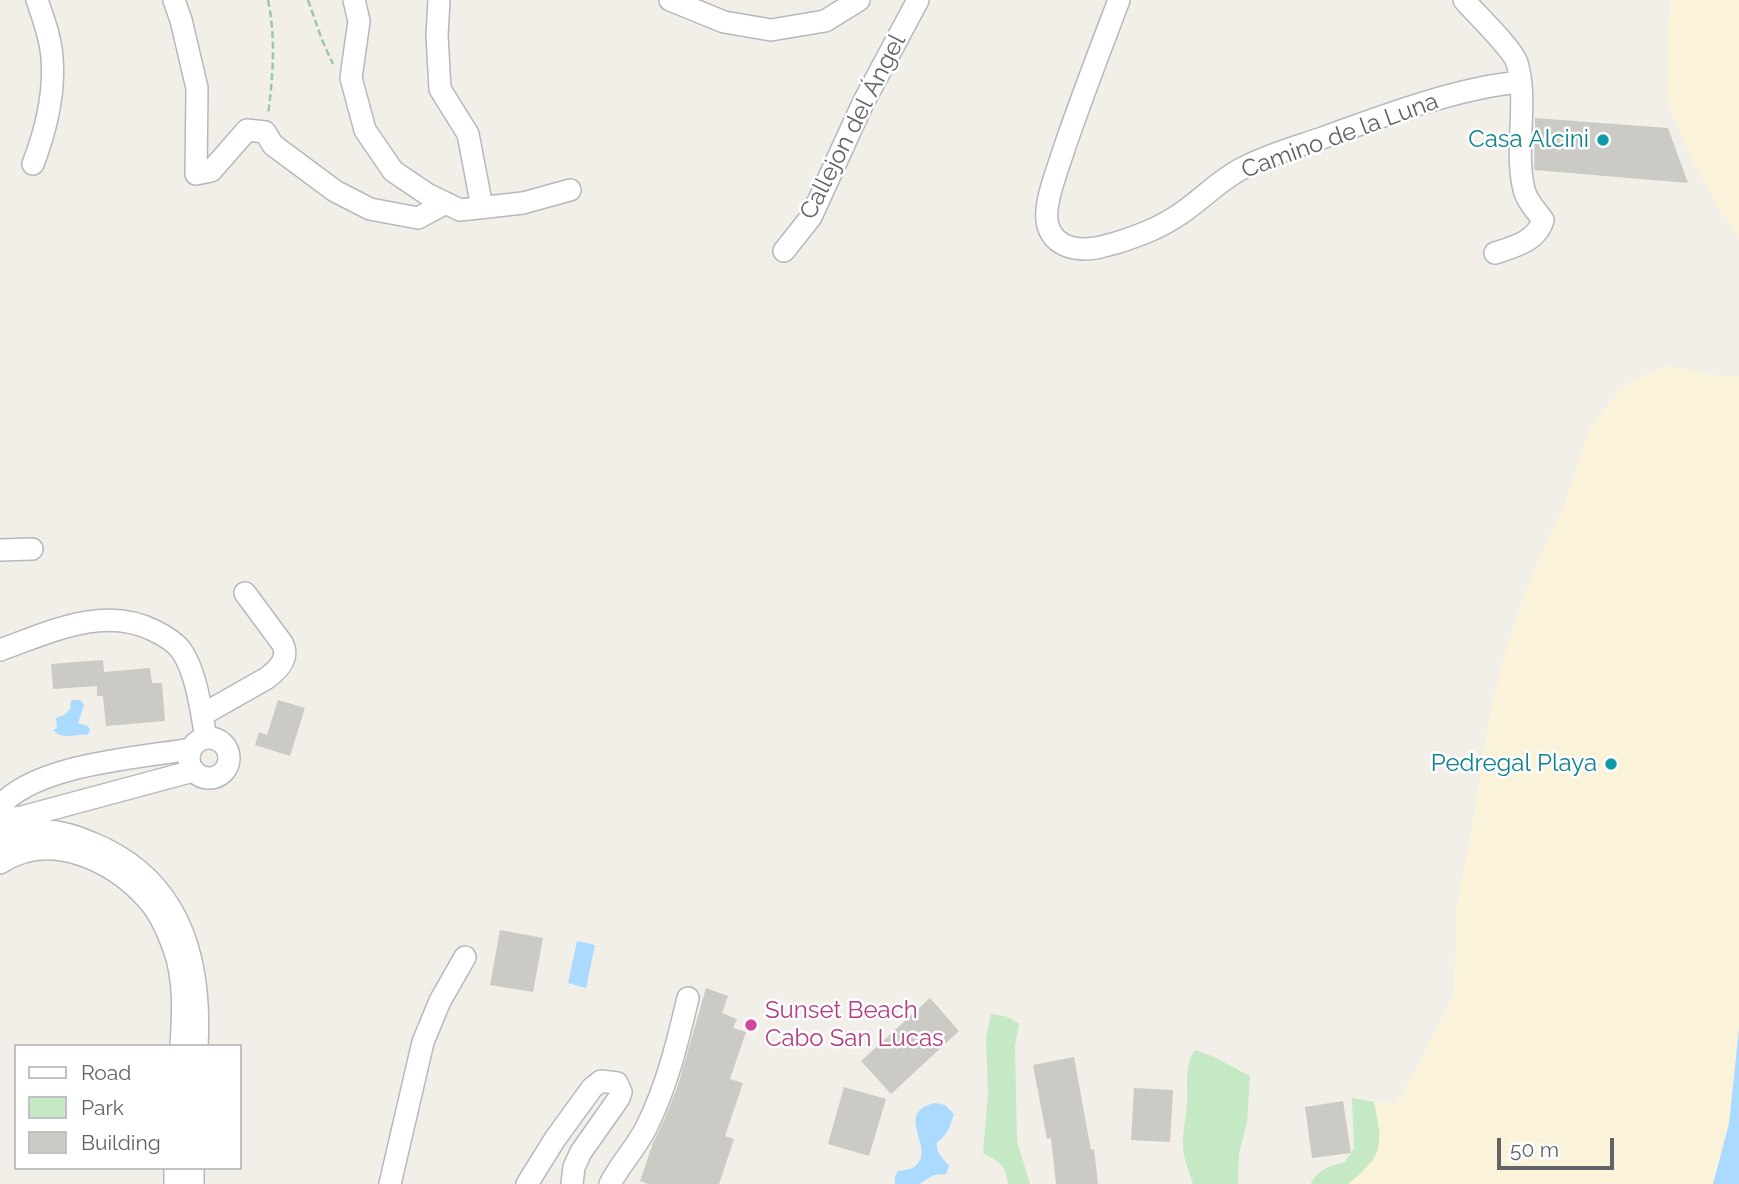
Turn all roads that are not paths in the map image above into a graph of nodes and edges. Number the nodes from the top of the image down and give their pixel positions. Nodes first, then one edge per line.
1 (37, 0) edge
2 (174, 0) edge
3 (354, 0) edge
4 (439, 0) edge
5 (670, 0) edge
6 (859, 0) edge
7 (918, 0) edge
8 (1119, 0) edge
9 (1464, 0) edge
10 (1520, 82) junction
11 (33, 163) dead end
12 (570, 190) dead end
13 (446, 203) junction
14 (482, 208) junction
15 (784, 251) dead end
16 (1495, 253) dead end
17 (32, 549) dead end
18 (0, 550) edge
19 (245, 593) dead end
20 (0, 650) edge
21 (202, 715) junction
22 (198, 743) junction
23 (193, 771) junction
24 (0, 806) edge
25 (0, 820) edge
26 (0, 842) edge
27 (0, 863) edge
28 (171, 922) junction
29 (465, 957) dead end
30 (688, 998) dead end
31 (181, 1044) edge
32 (197, 1044) edge
33 (390, 1184) edge
34 (527, 1184) edge
35 (572, 1184) edge
36 (610, 1184) edge

1 - 11 street
2 - 13 street
3 - 13 street
4 - 14 street
5 - 6 street
7 - 15 street, Callejon del Ángel
8 - 10 street, Camino de la Luna
9 - 10 street
10 - 16 street
12 - 14 street
13 - 14 street
17 - 18 street
19 - 21 street
20 - 21 street
21 - 22 street
22 - 23 street
22 - 23 street
22 - 24 street
23 - 25 street
26 - 28 street
27 - 28 street
28 - 31 street
28 - 32 street
29 - 33 street
30 - 36 street
34 - 35 street

